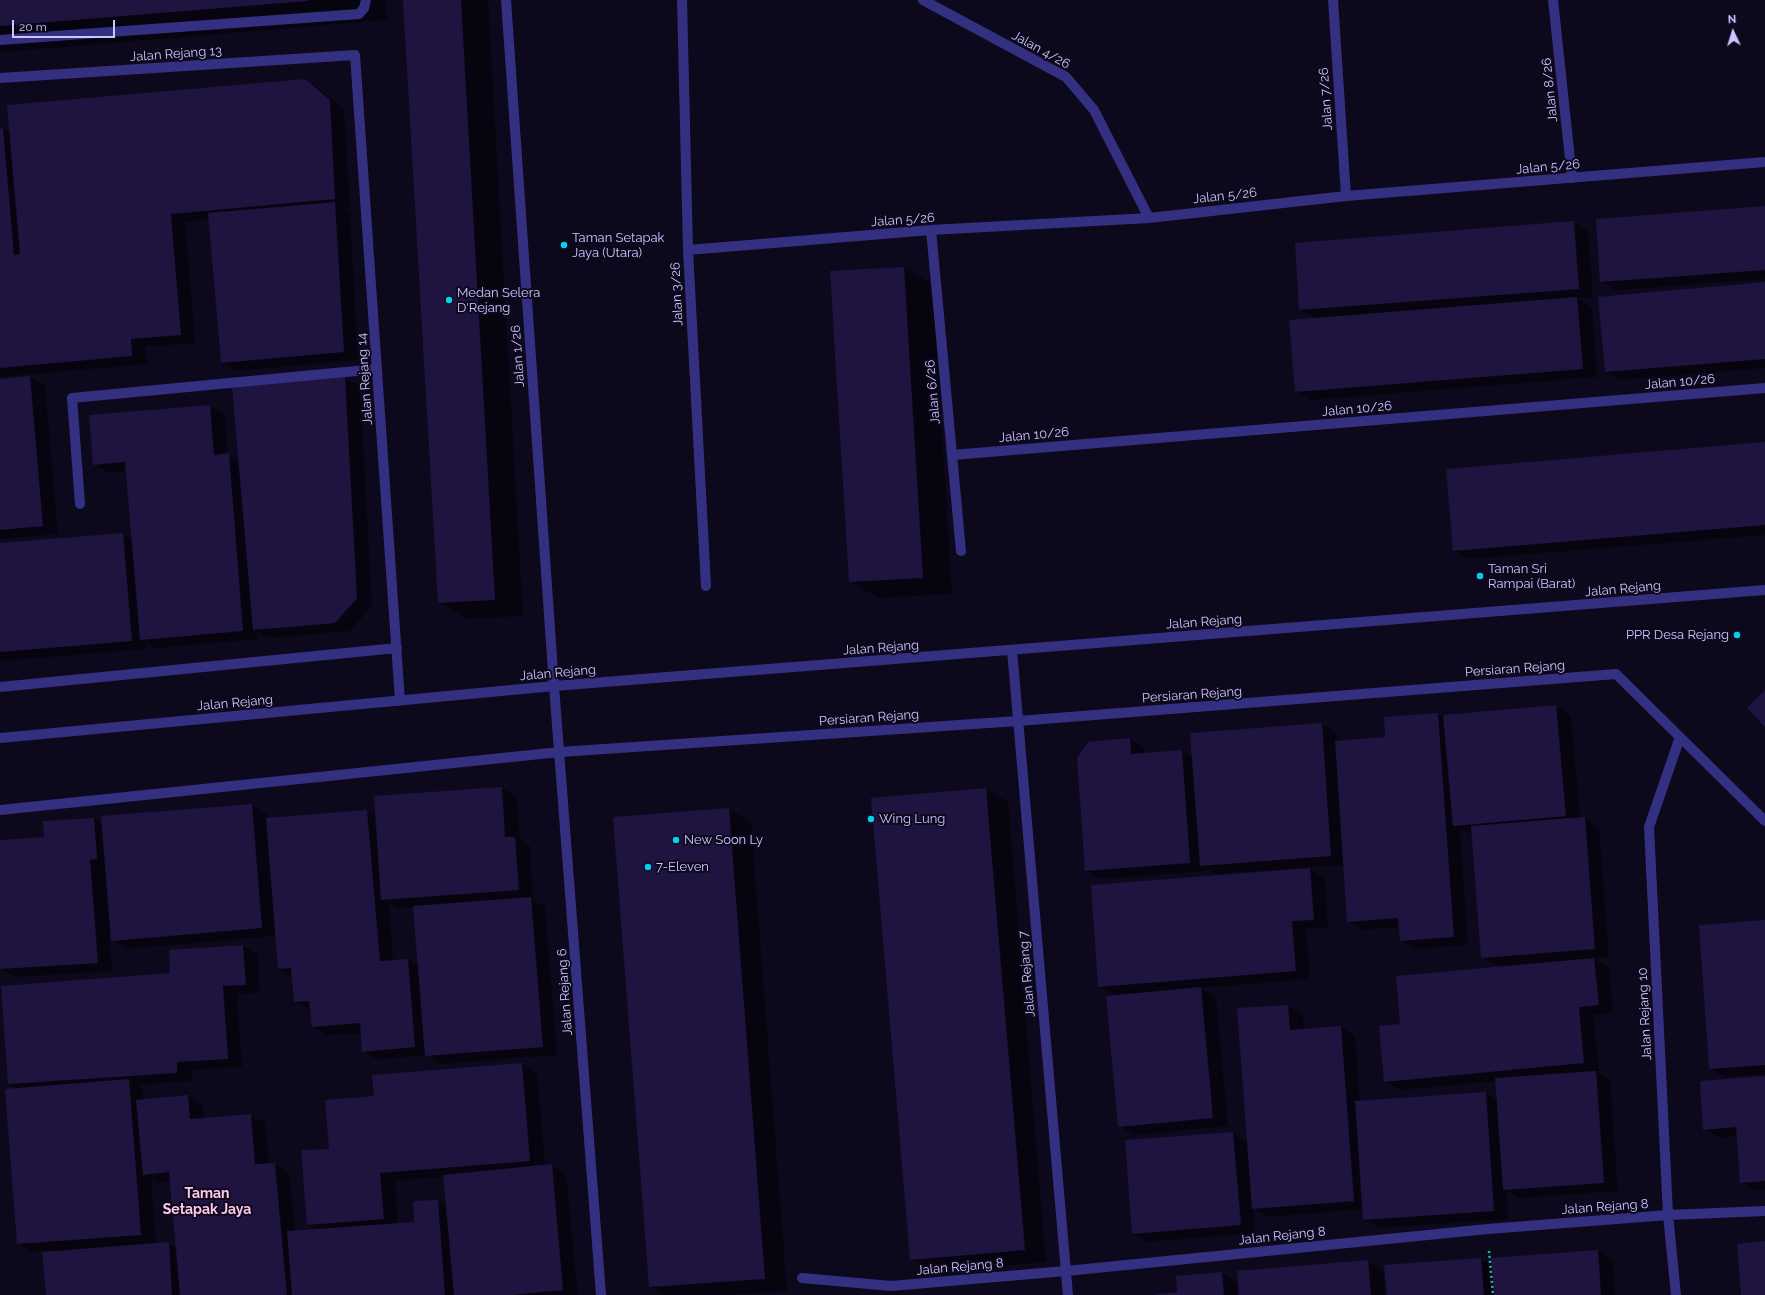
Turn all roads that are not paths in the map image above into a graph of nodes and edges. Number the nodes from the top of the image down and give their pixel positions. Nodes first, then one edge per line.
1 (366, 0) edge
2 (506, 0) edge
3 (682, 0) edge
4 (923, 0) edge
5 (1333, 0) edge
6 (1553, 0) edge
7 (0, 40) edge
8 (355, 55) joint
9 (0, 78) edge
10 (1765, 162) edge
11 (1572, 178) junction
12 (1346, 196) junction
13 (1149, 218) junction
14 (931, 230) junction
15 (688, 250) junction
16 (377, 369) junction
17 (1765, 388) edge
18 (952, 455) junction
19 (80, 504) dead end
20 (962, 551) dead end
21 (706, 586) dead end
22 (1765, 590) edge
23 (397, 648) junction
24 (1012, 650) junction
25 (554, 686) junction
26 (0, 687) edge
27 (400, 701) junction
28 (1018, 721) junction
29 (1680, 737) junction
30 (0, 738) edge
31 (560, 752) junction
32 (0, 810) edge
33 (1765, 821) edge
34 (1765, 1211) edge
35 (1668, 1215) junction
36 (1066, 1271) junction
37 (802, 1278) dead end
38 (601, 1295) edge
39 (1068, 1295) edge
40 (1676, 1295) edge

1 - 7 street
2 - 25 street, Jalan 1/26
3 - 15 street, Jalan 3/26
4 - 13 street, Jalan 4/26
5 - 12 street, Jalan 7/26
6 - 11 street, Jalan 8/26
8 - 9 street, Jalan Rejang 13
8 - 16 street, Jalan Rejang 14
10 - 11 street, Jalan 5/26
11 - 12 street, Jalan 5/26
12 - 13 street, Jalan 5/26
13 - 14 street, Jalan 5/26
14 - 15 street, Jalan 5/26
14 - 18 street, Jalan 6/26
15 - 21 street, Jalan 3/26
16 - 19 street
16 - 23 street, Jalan Rejang 14
17 - 18 street, Jalan 10/26
18 - 20 street, Jalan 6/26
22 - 24 street, Jalan Rejang
23 - 26 street
23 - 27 street, Jalan Rejang 14
24 - 25 street, Jalan Rejang
24 - 28 street, Jalan Rejang 7
25 - 27 street, Jalan Rejang
25 - 31 street, Jalan Rejang 6
27 - 30 street, Jalan Rejang
28 - 29 street, Persiaran Rejang
28 - 31 street, Persiaran Rejang
28 - 36 street, Jalan Rejang 7
29 - 33 street, Persiaran Rejang
29 - 35 street, Jalan Rejang 10
31 - 32 street, Persiaran Rejang
31 - 38 street, Jalan Rejang 6
34 - 35 street, Jalan Rejang 8
35 - 36 street, Jalan Rejang 8
35 - 40 street, Jalan Rejang 10
36 - 37 street, Jalan Rejang 8
36 - 39 street, Jalan Rejang 7

